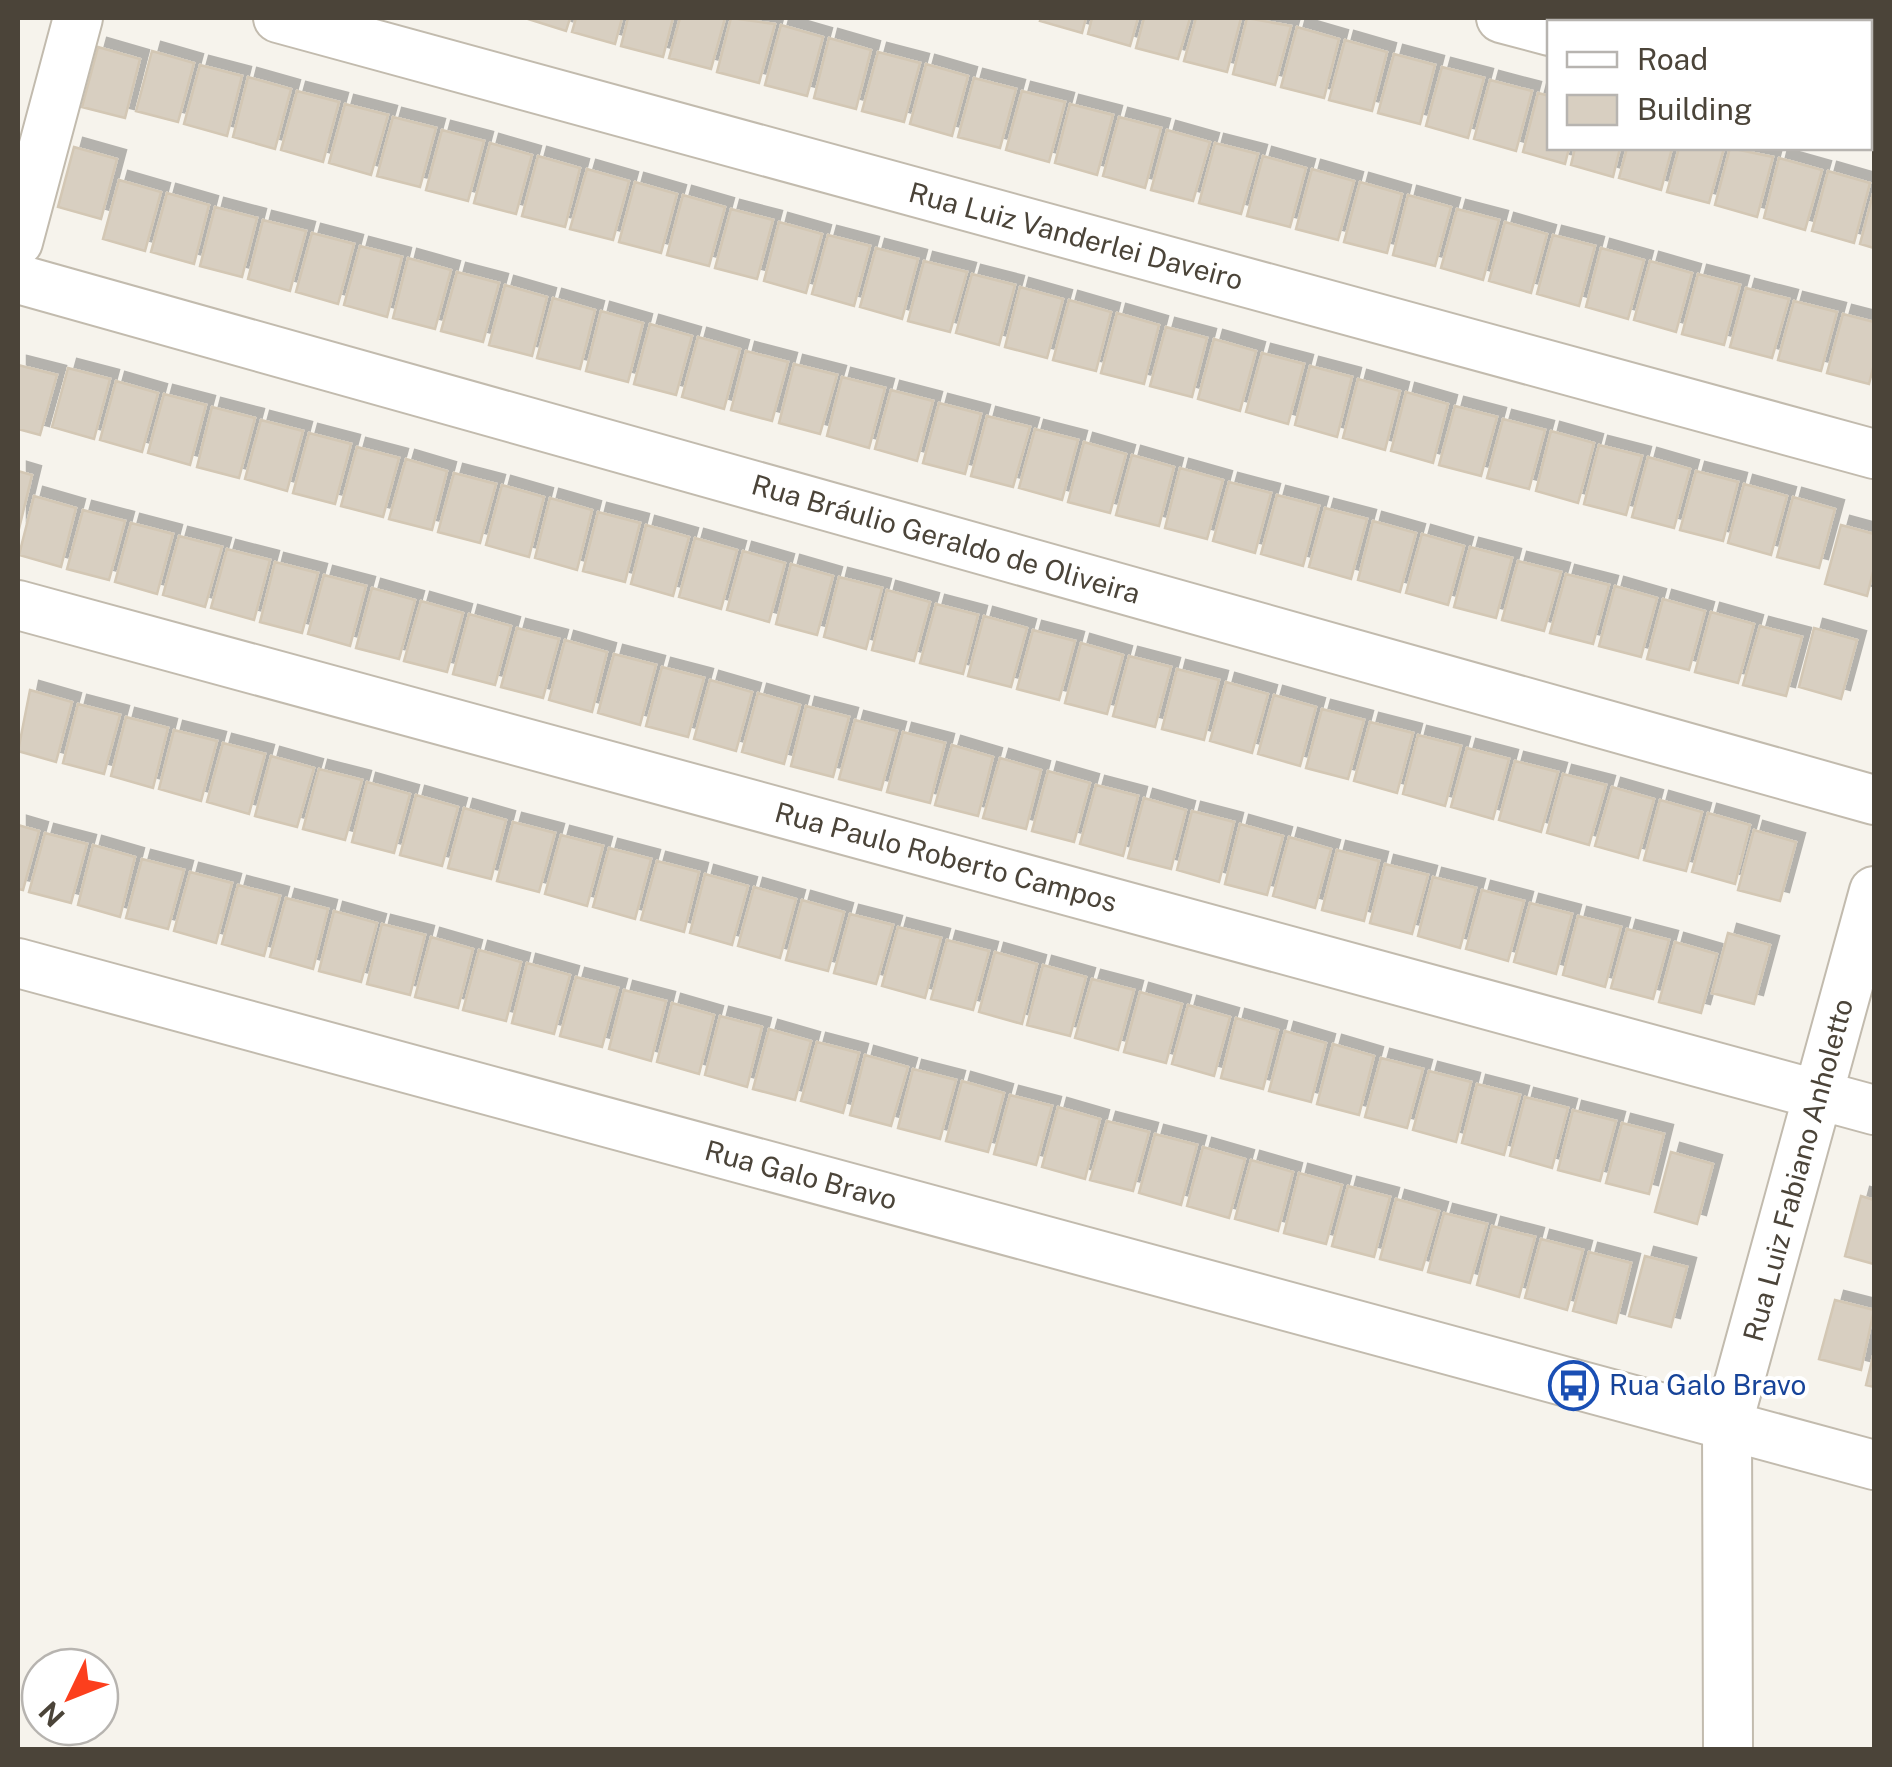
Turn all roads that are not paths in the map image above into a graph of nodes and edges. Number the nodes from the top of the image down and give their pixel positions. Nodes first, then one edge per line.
1 (78, 18) edge
2 (278, 18) edge
3 (1501, 18) edge
4 (1547, 29) edge
5 (18, 242) edge
6 (18, 279) edge
7 (1874, 454) edge
8 (18, 605) edge
9 (1874, 800) edge
10 (1874, 891) edge
11 (18, 963) edge
12 (1819, 1095) junction
13 (1874, 1110) edge
14 (1728, 1426) junction
15 (1874, 1464) edge
16 (1728, 1750) edge

1 - 5 street
2 - 7 street, Rua Luiz Vanderlei Daveiro
3 - 4 street
6 - 9 street, Rua Bráulio Geraldo de Oliveira
8 - 12 street, Rua Paulo Roberto Campos
10 - 12 street, Rua Luiz Fabiano Anholetto
11 - 14 street, Rua Galo Bravo
12 - 13 street, Rua Paulo Roberto Campos
12 - 14 street, Rua Luiz Fabiano Anholetto
14 - 15 street, Rua Galo Bravo
14 - 16 street, Rua Luiz Fabiano Anholetto

